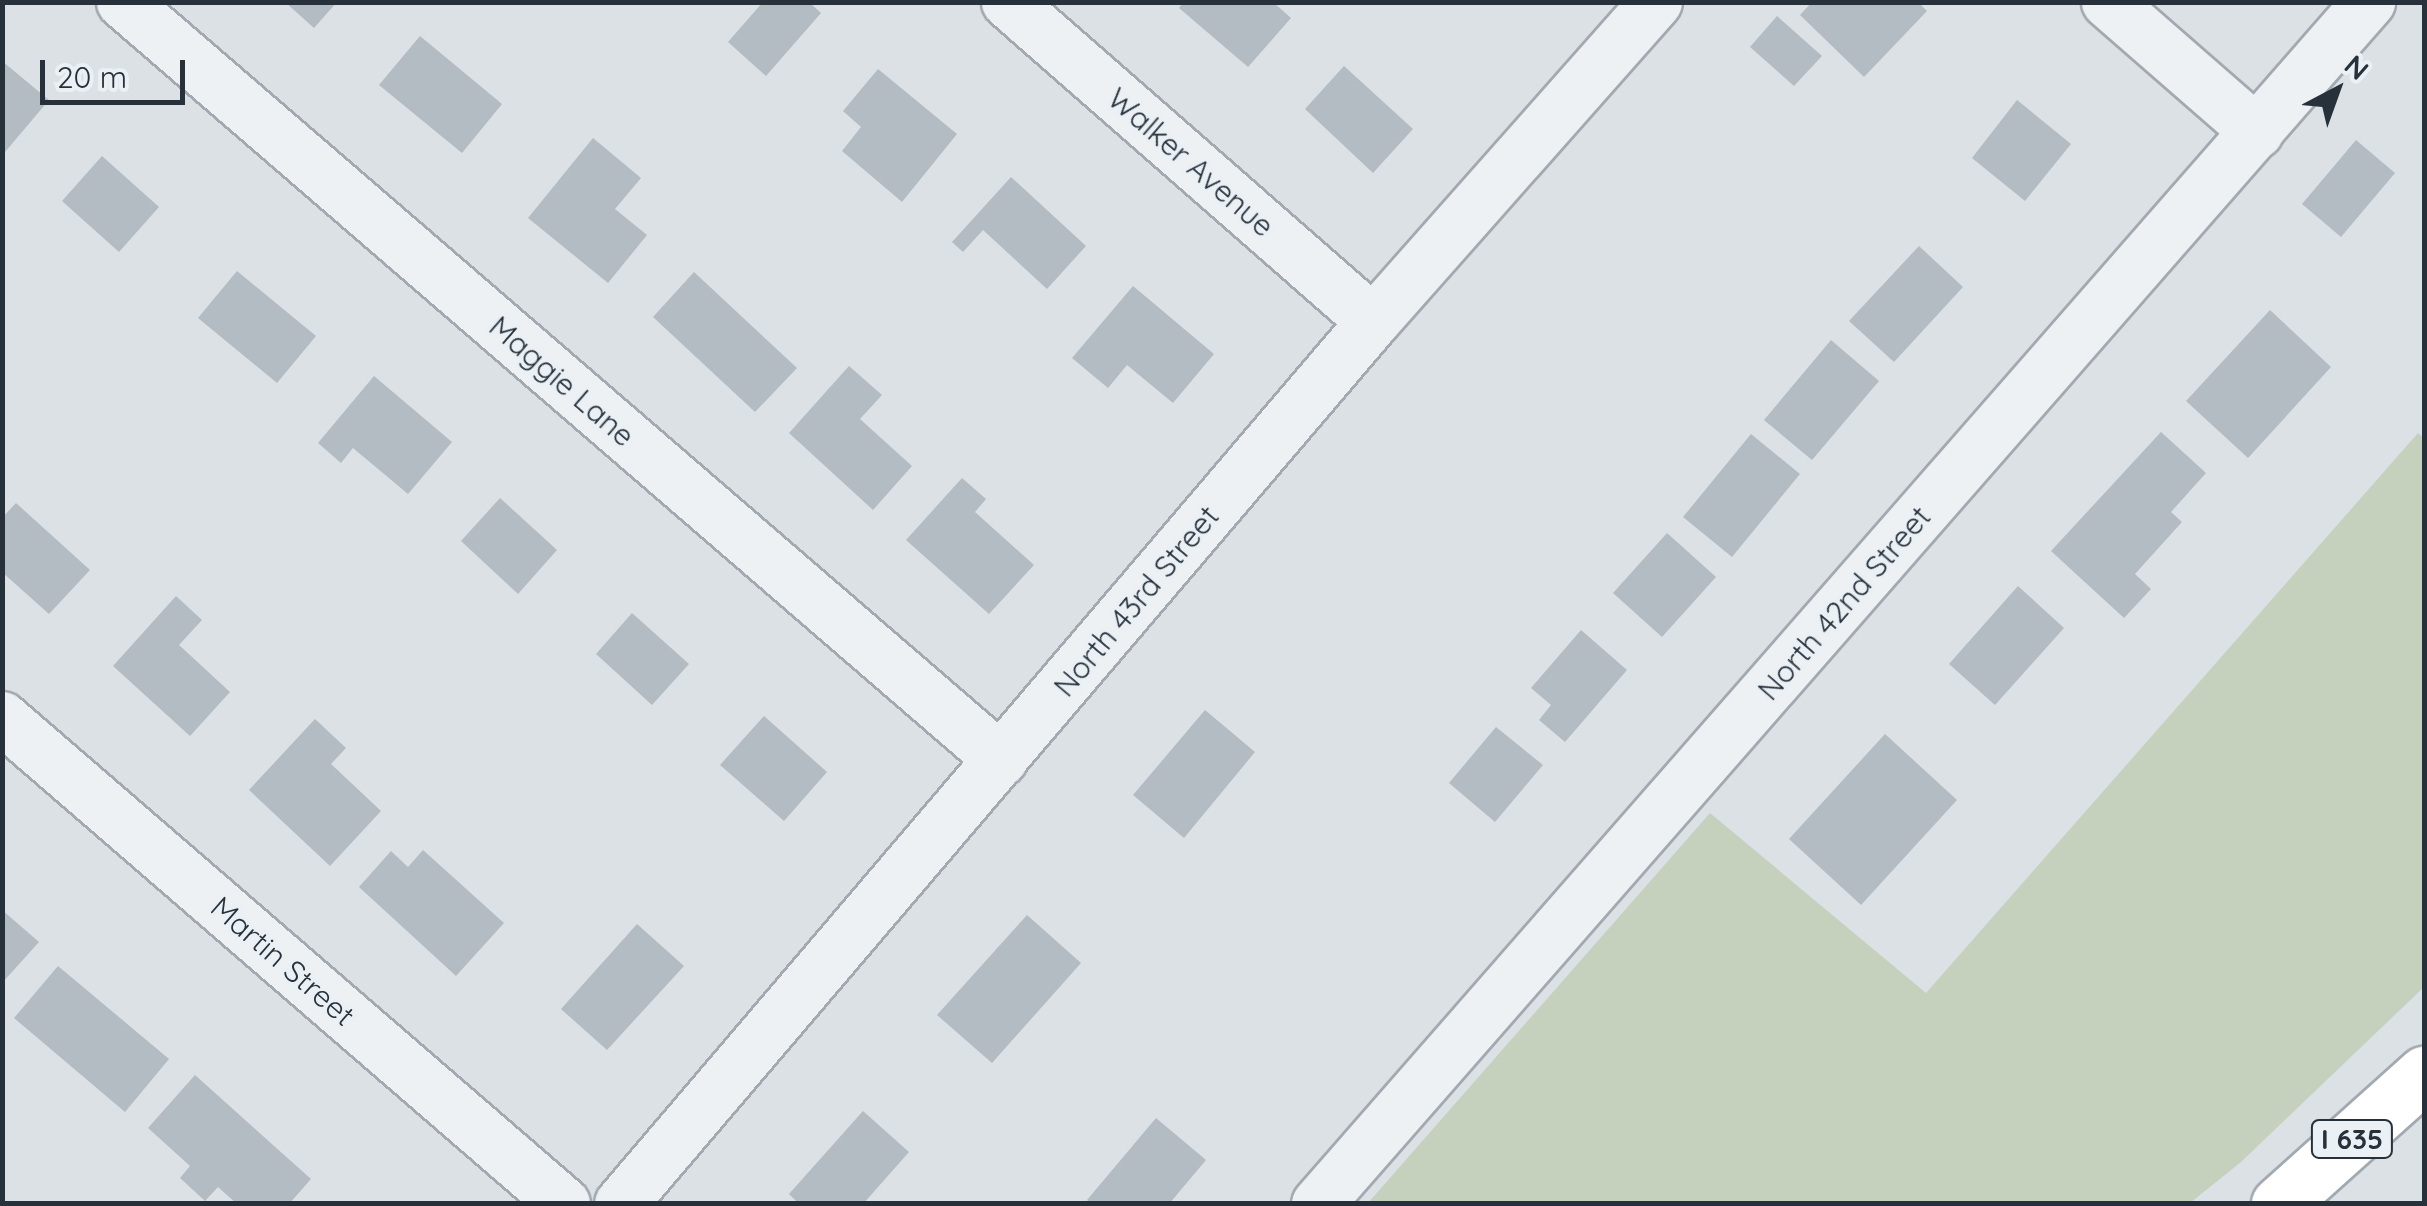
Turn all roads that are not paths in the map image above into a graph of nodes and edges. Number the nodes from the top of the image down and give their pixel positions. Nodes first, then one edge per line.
1 (123, 2) edge
2 (1008, 2) edge
3 (1656, 2) edge
4 (2108, 2) edge
5 (2369, 2) edge
6 (2258, 132) junction
7 (1373, 322) junction
8 (2, 718) edge
9 (1002, 760) junction
10 (2424, 1074) edge
11 (564, 1204) edge
12 (621, 1204) edge
13 (1318, 1204) edge
14 (2279, 1204) edge

1 - 9 street, Maggie Lane
2 - 7 street, Walker Avenue
3 - 7 street, North 43rd Street
4 - 6 street
5 - 6 street, North 42nd Street
6 - 13 street, North 42nd Street
7 - 9 street, North 43rd Street
8 - 11 street, Martin Street
9 - 12 street, North 43rd Street
10 - 14 highway, I 635

